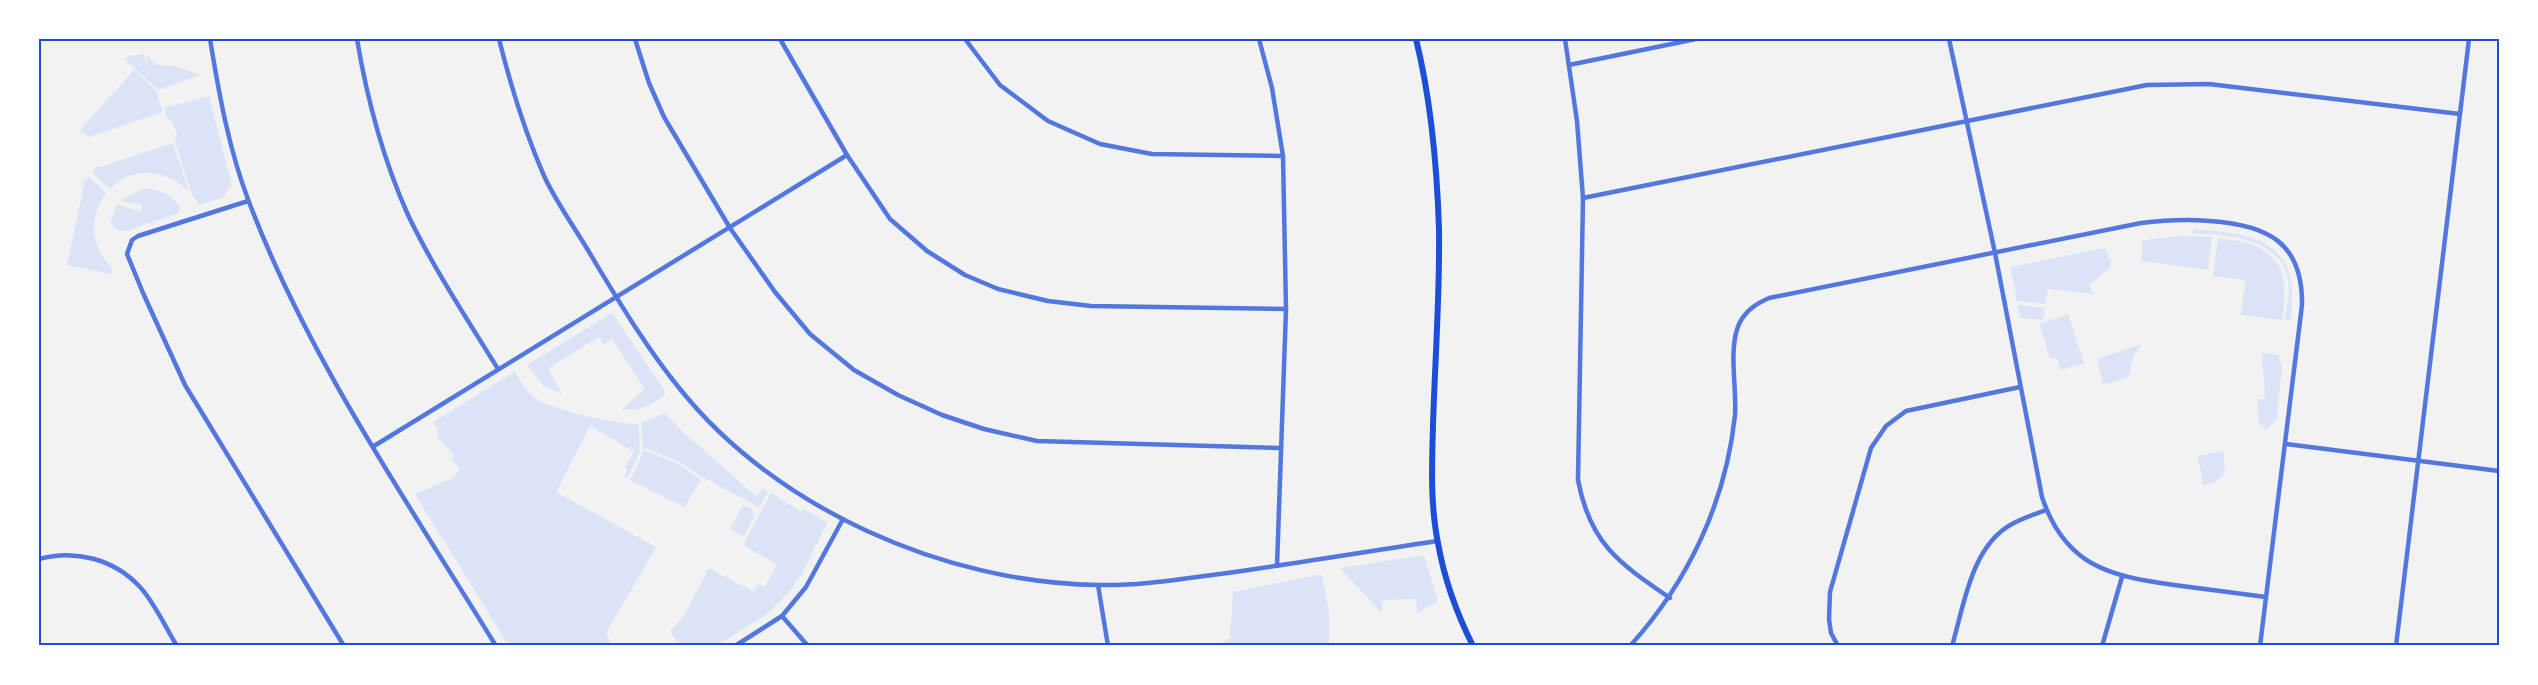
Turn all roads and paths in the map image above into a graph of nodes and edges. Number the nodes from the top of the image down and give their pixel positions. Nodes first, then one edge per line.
1 (210, 39) edge
2 (357, 39) edge
3 (499, 39) edge
4 (635, 39) edge
5 (780, 39) edge
6 (965, 39) edge
7 (1259, 39) edge
8 (1416, 39) edge
9 (1565, 39) edge
10 (1696, 39) edge
11 (1949, 39) edge
12 (2469, 39) edge
13 (1569, 65) junction
14 (2460, 114) junction
15 (1966, 120) junction
16 (847, 155) junction
17 (1283, 156) junction
18 (1583, 198) junction
19 (248, 201) junction
20 (730, 228) junction
21 (1995, 253) junction
22 (615, 296) junction
23 (1286, 309) junction
24 (498, 369) junction
25 (2020, 387) junction
26 (2286, 444) junction
27 (374, 446) junction
28 (1280, 448) junction
29 (2420, 461) junction
30 (2499, 471) edge
31 (2046, 510) junction
32 (843, 519) junction
33 (1437, 542) junction
34 (39, 559) edge
35 (1277, 566) junction
36 (2122, 577) junction
37 (1098, 585) junction
38 (1670, 597) junction
39 (2266, 597) junction
40 (782, 616) junction
41 (177, 646) edge
42 (344, 646) edge
43 (496, 646) edge
44 (735, 646) edge
45 (808, 646) edge
46 (1108, 646) edge
47 (1473, 646) edge
48 (1630, 646) edge
49 (1838, 646) edge
50 (1953, 646) edge
51 (2102, 646) edge
52 (2260, 646) edge
53 (2396, 646) edge

1 - 19 street
2 - 24 street
3 - 22 street
4 - 20 street
5 - 16 street
6 - 17 street
7 - 17 street
8 - 33 main road
9 - 13 street
10 - 13 street
11 - 15 street
12 - 14 street
13 - 18 street
14 - 15 street
14 - 29 street
15 - 18 street
15 - 21 street
16 - 20 street
16 - 23 street
17 - 23 street
18 - 38 street
19 - 27 street
19 - 42 street
20 - 22 street
20 - 28 street
21 - 25 street
21 - 26 street
21 - 38 street
22 - 24 street
22 - 32 street
23 - 28 street
24 - 27 street
25 - 31 street
25 - 49 street
26 - 29 street
26 - 39 street
27 - 43 street
28 - 35 street
29 - 30 street
29 - 53 street
31 - 36 street
31 - 50 street
32 - 37 street
32 - 40 street
33 - 35 street
33 - 47 main road
34 - 41 street
35 - 37 street
36 - 39 street
36 - 51 street
37 - 46 street
38 - 48 street
39 - 52 street
40 - 44 street
40 - 45 street

